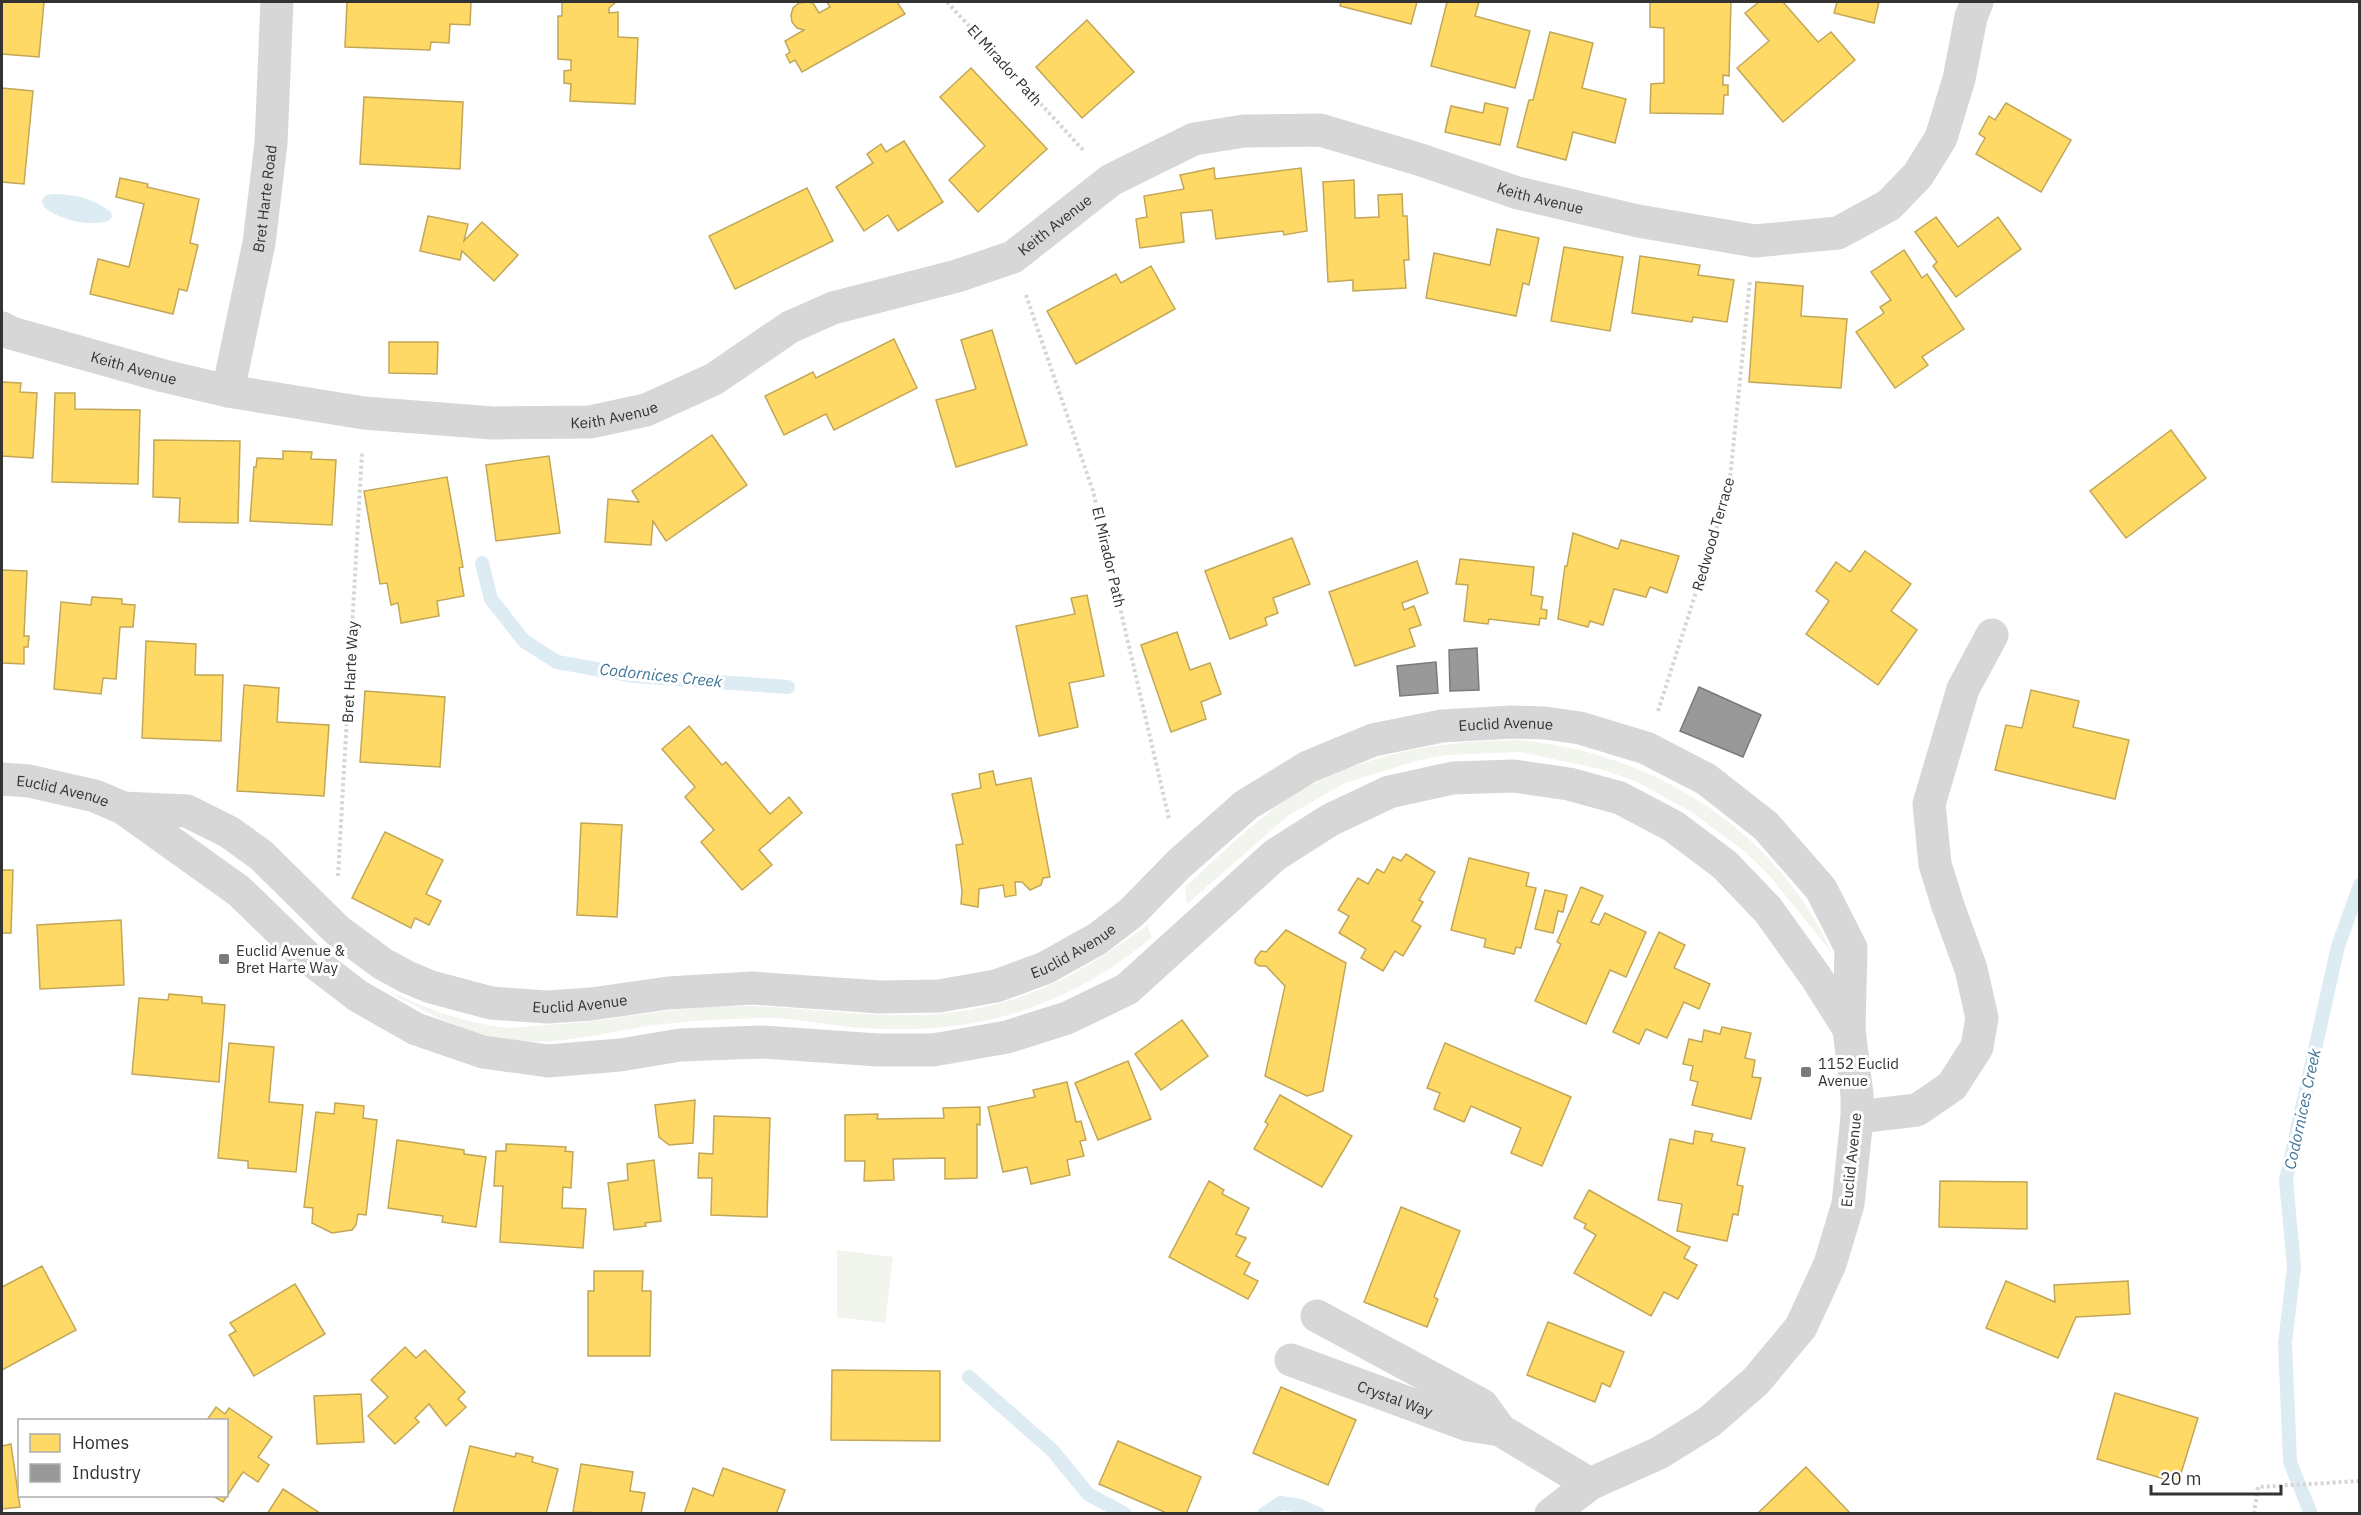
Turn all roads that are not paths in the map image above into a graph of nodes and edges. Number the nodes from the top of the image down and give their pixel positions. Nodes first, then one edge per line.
1 (277, 2) edge
2 (1977, 2) edge
3 (2, 328) edge
4 (228, 391) junction
5 (1992, 635) dead end
6 (2, 779) edge
7 (123, 808) junction
8 (1849, 1029) junction
9 (1857, 1117) junction
10 (1317, 1316) dead end
11 (1291, 1360) dead end
12 (1500, 1430) junction
13 (1590, 1484) junction
14 (1551, 1514) edge

1 - 4 street, Bret Harte Road
2 - 4 street, Keith Avenue
3 - 4 street, Keith Avenue
5 - 9 street
6 - 7 street, Euclid Avenue
7 - 8 street, Euclid Avenue
7 - 8 street, Euclid Avenue
8 - 9 street, Euclid Avenue
9 - 13 street, Euclid Avenue
10 - 12 street, Crystal Way
11 - 12 street, Crystal Way
12 - 13 street, Crystal Way
13 - 14 street, Euclid Avenue

